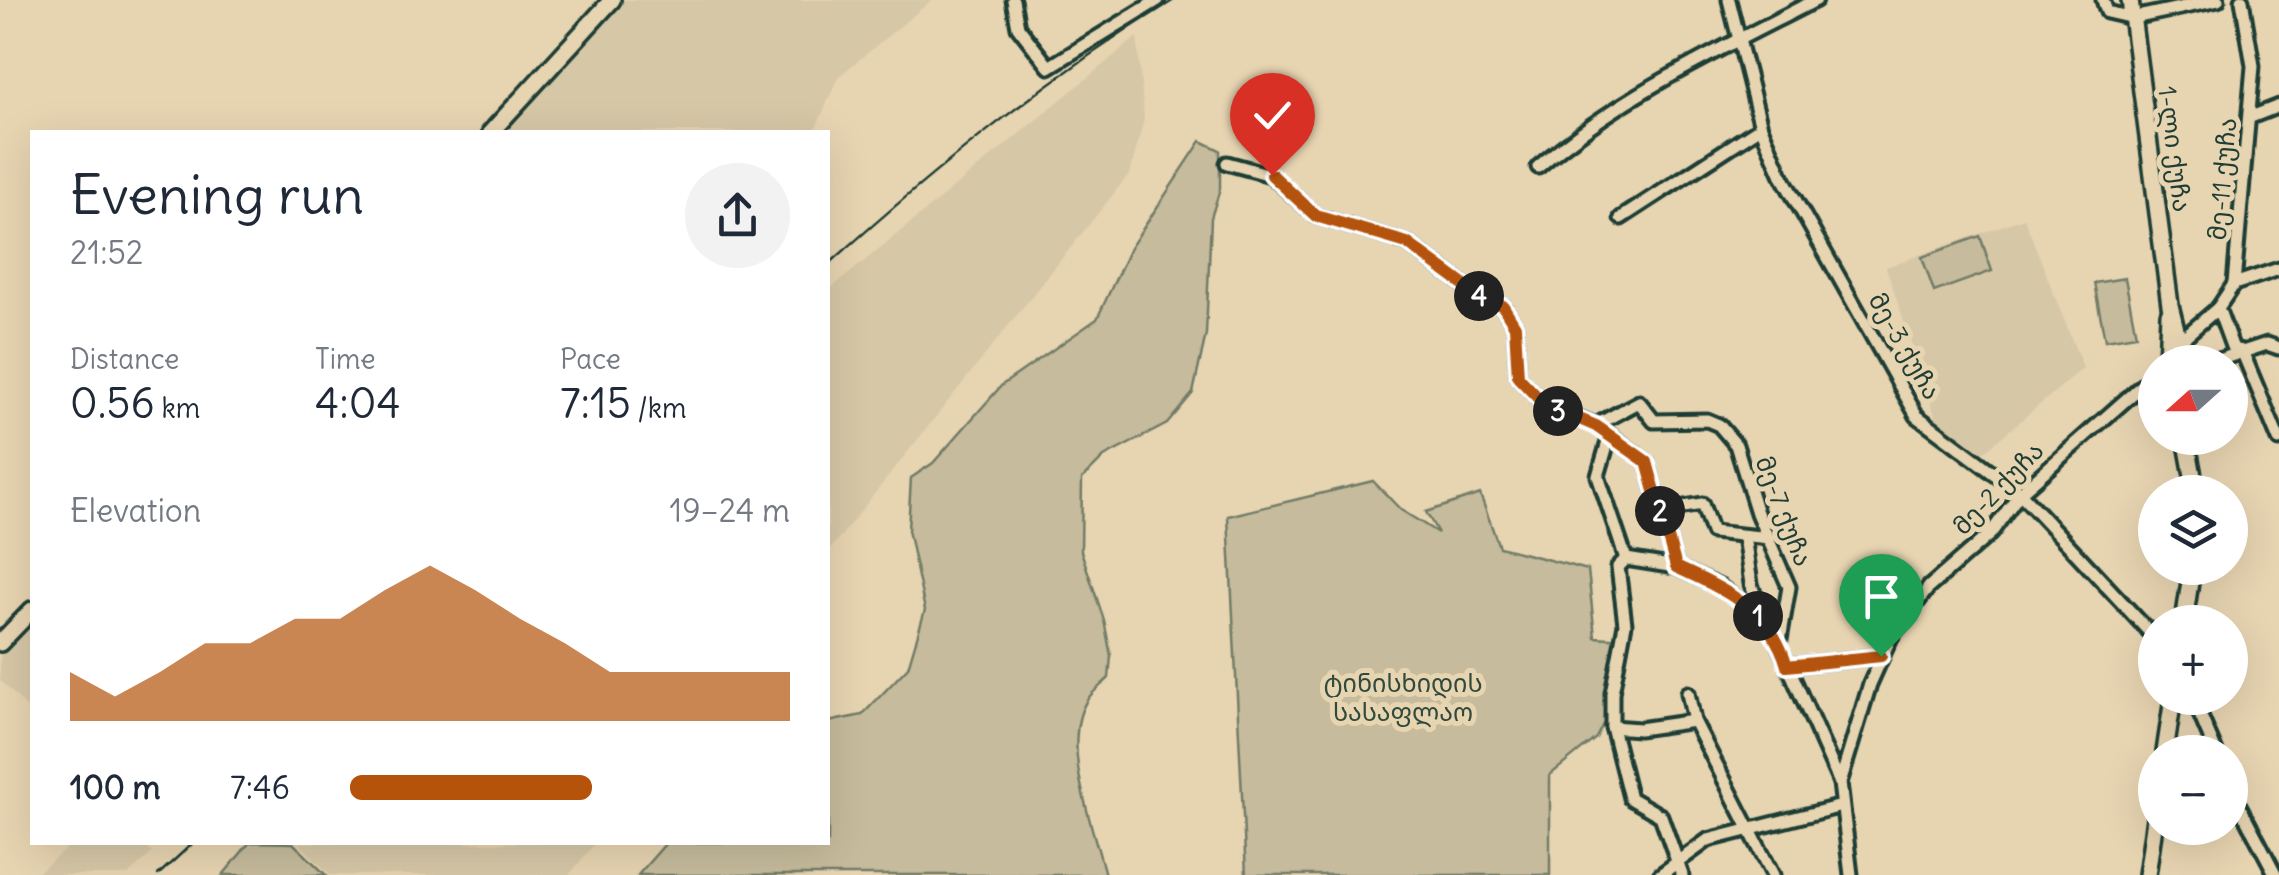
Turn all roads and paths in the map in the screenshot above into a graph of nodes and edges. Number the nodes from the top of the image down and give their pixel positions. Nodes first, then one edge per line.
1 (612, 0) edge
2 (1012, 0) edge
3 (1158, 0) edge
4 (1729, 0) edge
5 (1816, 0) edge
6 (2103, 0) edge
7 (2130, 0) edge
8 (2218, 0) edge
9 (2242, 0) edge
10 (2132, 18) junction
11 (1742, 38) junction
12 (2279, 106) edge
13 (2251, 116) junction
14 (1761, 127) junction
15 (492, 130) edge
16 (1227, 163) dead end
17 (1538, 167) dead end
18 (1621, 218) dead end
19 (2279, 269) edge
20 (2234, 284) junction
21 (2218, 308) junction
22 (2165, 345) edge
23 (2180, 345) edge
24 (2232, 345) edge
25 (2279, 348) edge
26 (2248, 349) edge
27 (2248, 365) edge
28 (2138, 384) edge
29 (1596, 426) junction
30 (1610, 435) junction
31 (2279, 440) edge
32 (2020, 494) junction
33 (1660, 511) junction
34 (1744, 536) junction
35 (1769, 538) junction
36 (1626, 559) junction
37 (1676, 567) junction
38 (30, 612) edge
39 (1762, 618) junction
40 (2138, 620) edge
41 (1780, 640) junction
42 (0, 643) edge
43 (1881, 656) junction
44 (1787, 666) junction
45 (1688, 694) dead end
46 (1694, 721) junction
47 (1612, 727) junction
48 (1840, 784) junction
49 (1842, 806) junction
50 (2248, 822) edge
51 (1750, 829) junction
52 (2151, 845) edge
53 (1678, 858) junction
54 (1660, 875) edge
55 (1682, 875) edge
56 (1773, 875) edge
57 (1850, 875) edge
58 (2147, 875) edge
59 (2276, 875) edge

1 - 15 main road
2 - 3 street
4 - 11 street, მე-3 ქუჩა
5 - 11 street
6 - 10 street
7 - 10 main road, 1-ლი ქუჩა
8 - 10 street
9 - 13 street, მე-11 ქუჩა
10 - 22 main road, 1-ლი ქუჩა
11 - 14 street, მე-3 ქუჩა
11 - 17 street
12 - 13 street
13 - 20 street, მე-11 ქუჩა
14 - 18 street
14 - 32 street, მე-3 ქუჩა
16 - 29 street
19 - 20 street
20 - 21 street, მე-11 ქუჩა
21 - 23 street, მე-11 ქუჩა
21 - 24 street
25 - 26 street
27 - 31 street
28 - 32 street, მე-2 ქუჩა
29 - 30 street
29 - 35 street, მე-7 ქუჩა
30 - 33 street
30 - 36 street
32 - 40 street, მე-3 ქუჩა
32 - 43 street, მე-2 ქუჩა
33 - 34 street
33 - 37 street
34 - 35 street
34 - 39 street
35 - 41 street, მე-7 ქუჩა
36 - 37 street
36 - 47 street
37 - 39 street
38 - 42 main road
39 - 41 street
41 - 44 street
43 - 44 street
43 - 48 street, მე-2 ქუჩა
44 - 48 street
45 - 46 street
46 - 47 street
46 - 51 street
47 - 53 street
48 - 49 street, მე-2 ქუჩა
49 - 51 street
49 - 57 street, მე-2 ქუჩა
50 - 59 street
51 - 53 street
51 - 56 street
52 - 58 main road
53 - 54 street
53 - 55 street

